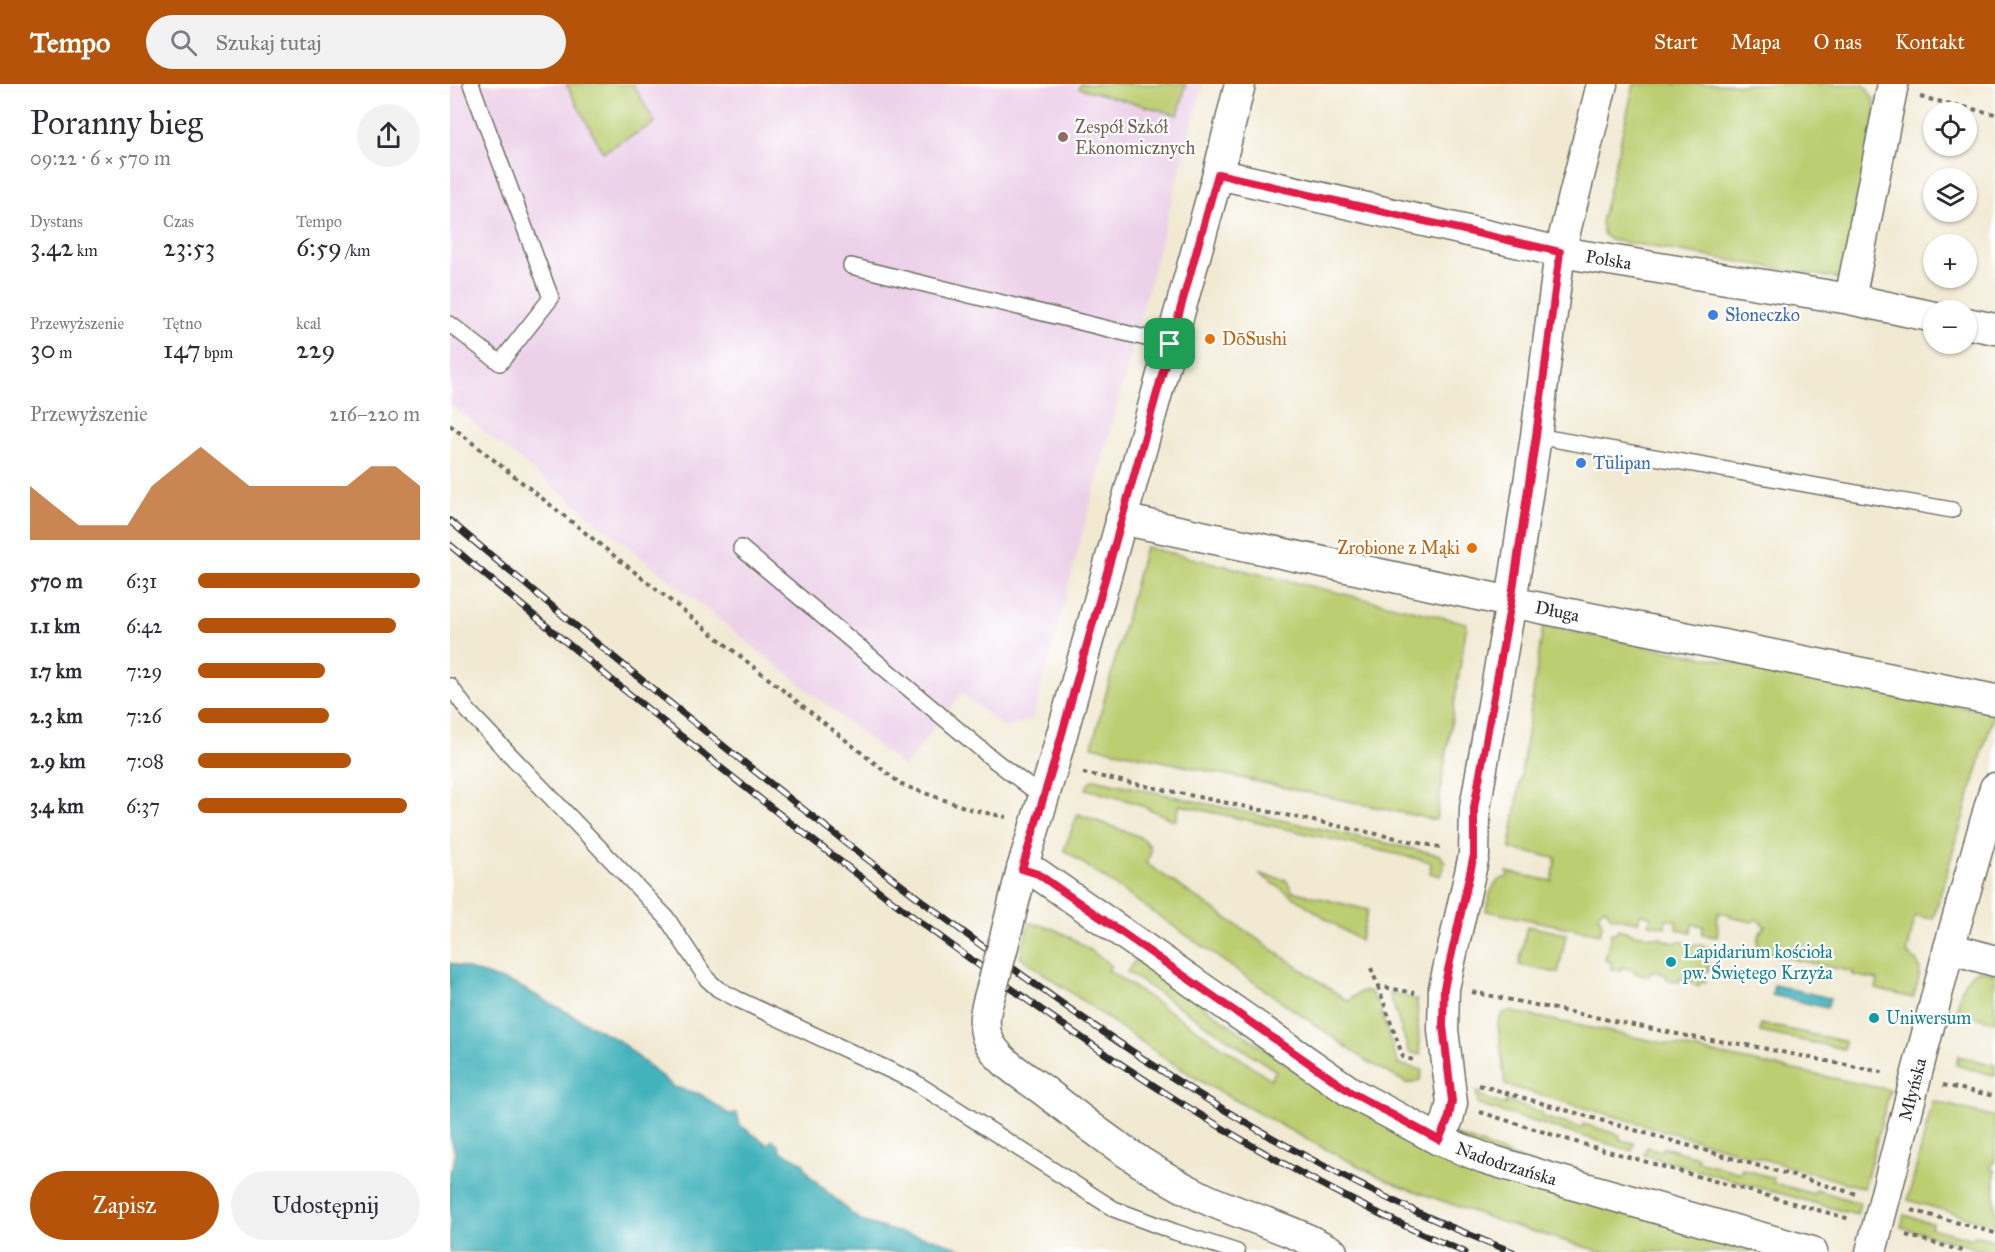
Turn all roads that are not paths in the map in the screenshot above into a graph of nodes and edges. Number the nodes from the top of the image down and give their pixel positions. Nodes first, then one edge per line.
1 (471, 84) edge
2 (1240, 84) edge
3 (1602, 84) edge
4 (1893, 88) edge
5 (1218, 174) junction
6 (1560, 252) junction
7 (851, 266) dead end
8 (1850, 299) junction
9 (1923, 314) edge
10 (450, 324) edge
11 (1977, 325) edge
12 (1995, 329) edge
13 (1170, 344) junction
14 (1536, 436) junction
15 (1952, 510) dead end
16 (1121, 519) junction
17 (741, 548) dead end
18 (1511, 602) junction
19 (450, 686) edge
20 (1995, 700) edge
21 (1995, 788) edge
22 (1040, 811) junction
23 (1022, 869) junction
24 (1949, 948) junction
25 (1995, 961) edge
26 (1439, 1140) junction
27 (1237, 1252) edge
28 (1332, 1252) edge
29 (1812, 1252) edge
30 (1871, 1252) edge

1 - 10 lane
2 - 5 street
3 - 6 street
4 - 8 street
5 - 6 street, Polska
5 - 13 street
6 - 8 street, Polska
6 - 14 street
7 - 13 lane
8 - 9 street, Polska
11 - 12 street
13 - 16 street
14 - 15 lane
14 - 18 street
16 - 18 street, Długa
16 - 22 street
17 - 22 lane
18 - 20 street, Długa
18 - 26 street
19 - 27 lane
21 - 24 street, Młyńska
22 - 23 street
23 - 26 street, Nadodrzańska
23 - 28 street, bridge
24 - 25 street
24 - 30 street, Młyńska
26 - 29 street, Nadodrzańska

